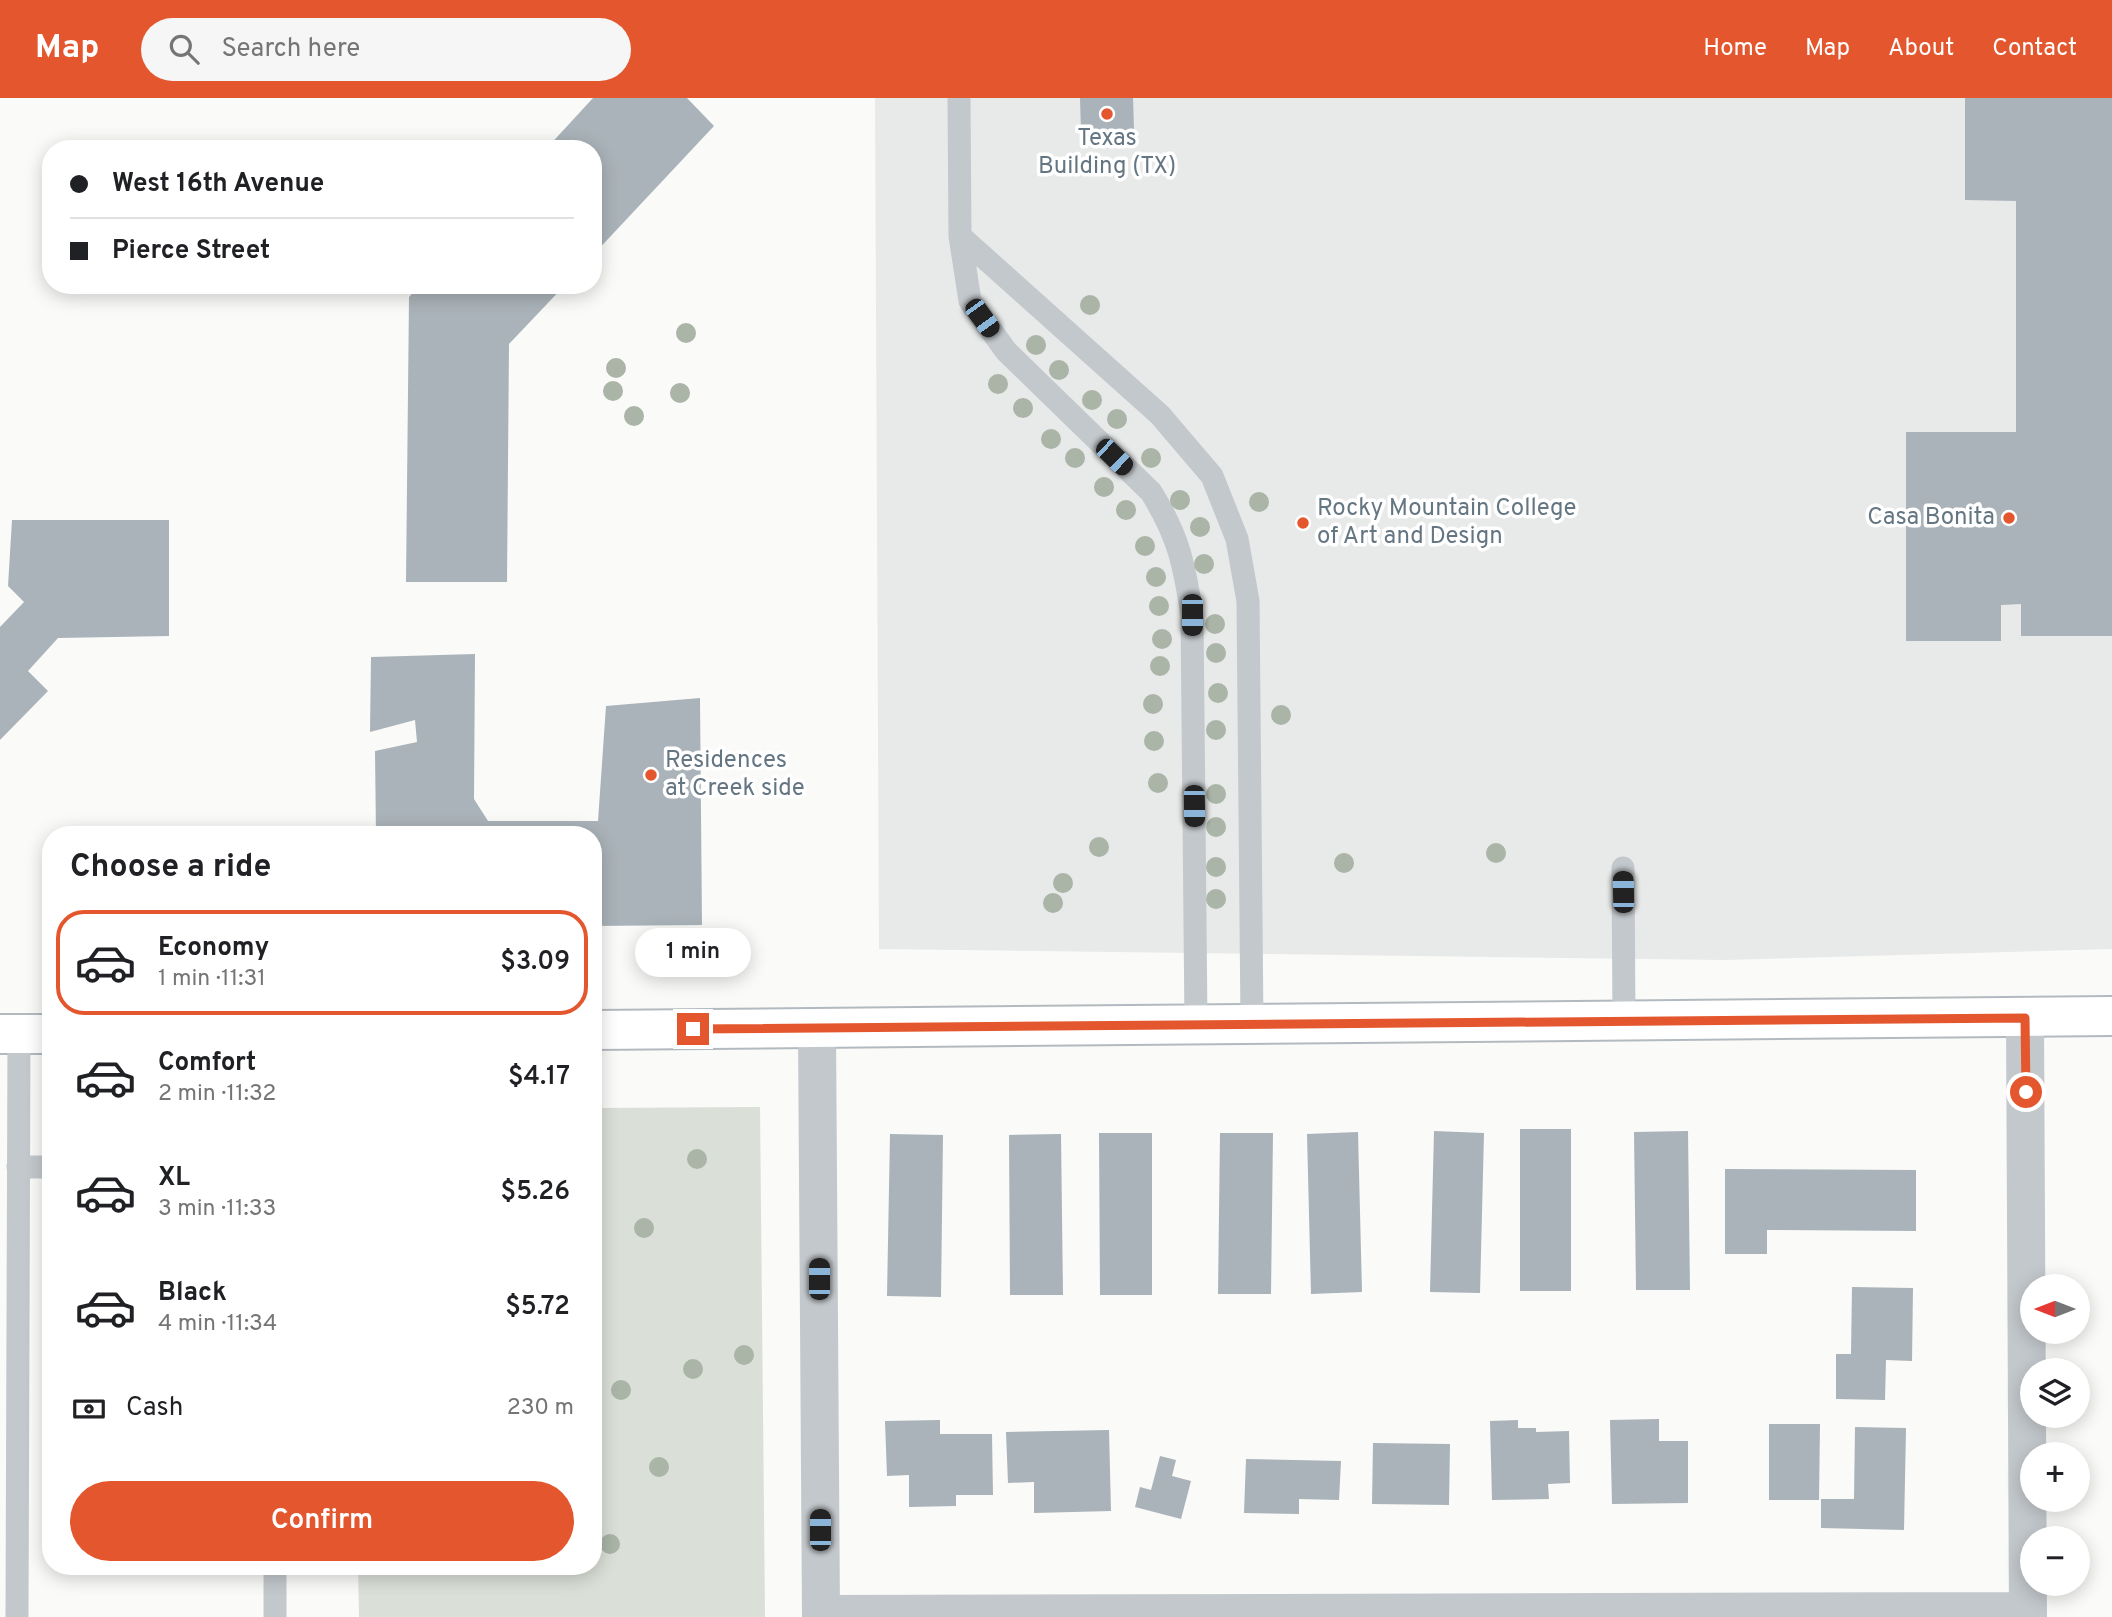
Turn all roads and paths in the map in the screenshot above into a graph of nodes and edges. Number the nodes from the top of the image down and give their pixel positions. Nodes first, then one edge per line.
1 (959, 98) edge
2 (960, 236) junction
3 (1623, 868) dead end
4 (2112, 1016) edge
5 (2025, 1018) junction
6 (1625, 1021) junction
7 (1196, 1024) junction
8 (1252, 1024) junction
9 (817, 1029) junction
10 (602, 1030) edge
11 (23, 1034) edge
12 (18, 1167) junction
13 (42, 1167) edge
14 (9, 1193) edge
15 (275, 1575) edge
16 (2028, 1614) edge
17 (821, 1615) edge
18 (17, 1617) edge
19 (275, 1617) edge

1 - 2 lane
2 - 7 lane
2 - 8 lane
3 - 6 lane
4 - 5 street
5 - 6 street
5 - 16 street
6 - 8 street
7 - 8 street
7 - 9 street
9 - 10 street
9 - 17 street
11 - 12 lane
12 - 13 lane
12 - 14 lane
14 - 18 lane
15 - 19 lane
16 - 17 street

